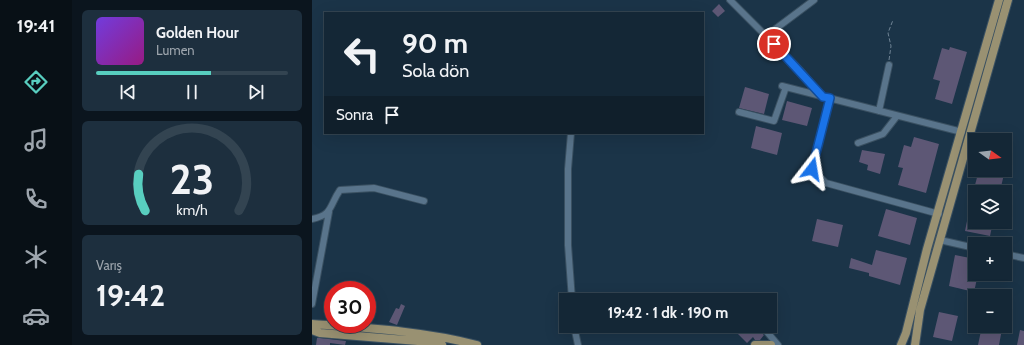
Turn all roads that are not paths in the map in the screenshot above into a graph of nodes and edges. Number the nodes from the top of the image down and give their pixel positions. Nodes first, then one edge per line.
1 (730, 0) edge
2 (814, 0) edge
3 (999, 0) edge
4 (1008, 0) edge
5 (766, 36) junction
6 (889, 64) road end
7 (826, 98) junction
8 (879, 111) junction
9 (739, 112) dead end
10 (897, 116) junction
11 (962, 132) junction
12 (571, 134) edge
13 (858, 143) dead end
14 (424, 201) dead end
15 (329, 212) junction
16 (939, 214) junction
17 (312, 219) edge
18 (940, 240) junction
19 (968, 246) edge
20 (1012, 255) edge
21 (1024, 258) edge
22 (571, 293) edge
23 (312, 304) edge
24 (312, 324) edge
25 (312, 330) edge
26 (575, 333) edge
27 (768, 333) edge
28 (431, 341) edge
29 (442, 345) edge
30 (477, 345) edge
31 (578, 345) edge
32 (755, 345) edge
33 (771, 345) edge
34 (778, 345) edge
35 (901, 345) edge
36 (915, 345) edge

1 - 5 street
2 - 5 street
3 - 11 main road
4 - 18 main road
5 - 7 street
6 - 8 street
7 - 8 street
7 - 9 street
7 - 16 street
8 - 10 street
10 - 11 street
10 - 13 street
11 - 16 main road
12 - 22 street
14 - 15 street
15 - 17 street
15 - 23 street
16 - 35 main road
18 - 19 street
18 - 36 main road
20 - 21 street
24 - 28 main road
25 - 28 main road
26 - 31 street
27 - 34 street
28 - 29 main road
28 - 30 main road
32 - 33 main road

